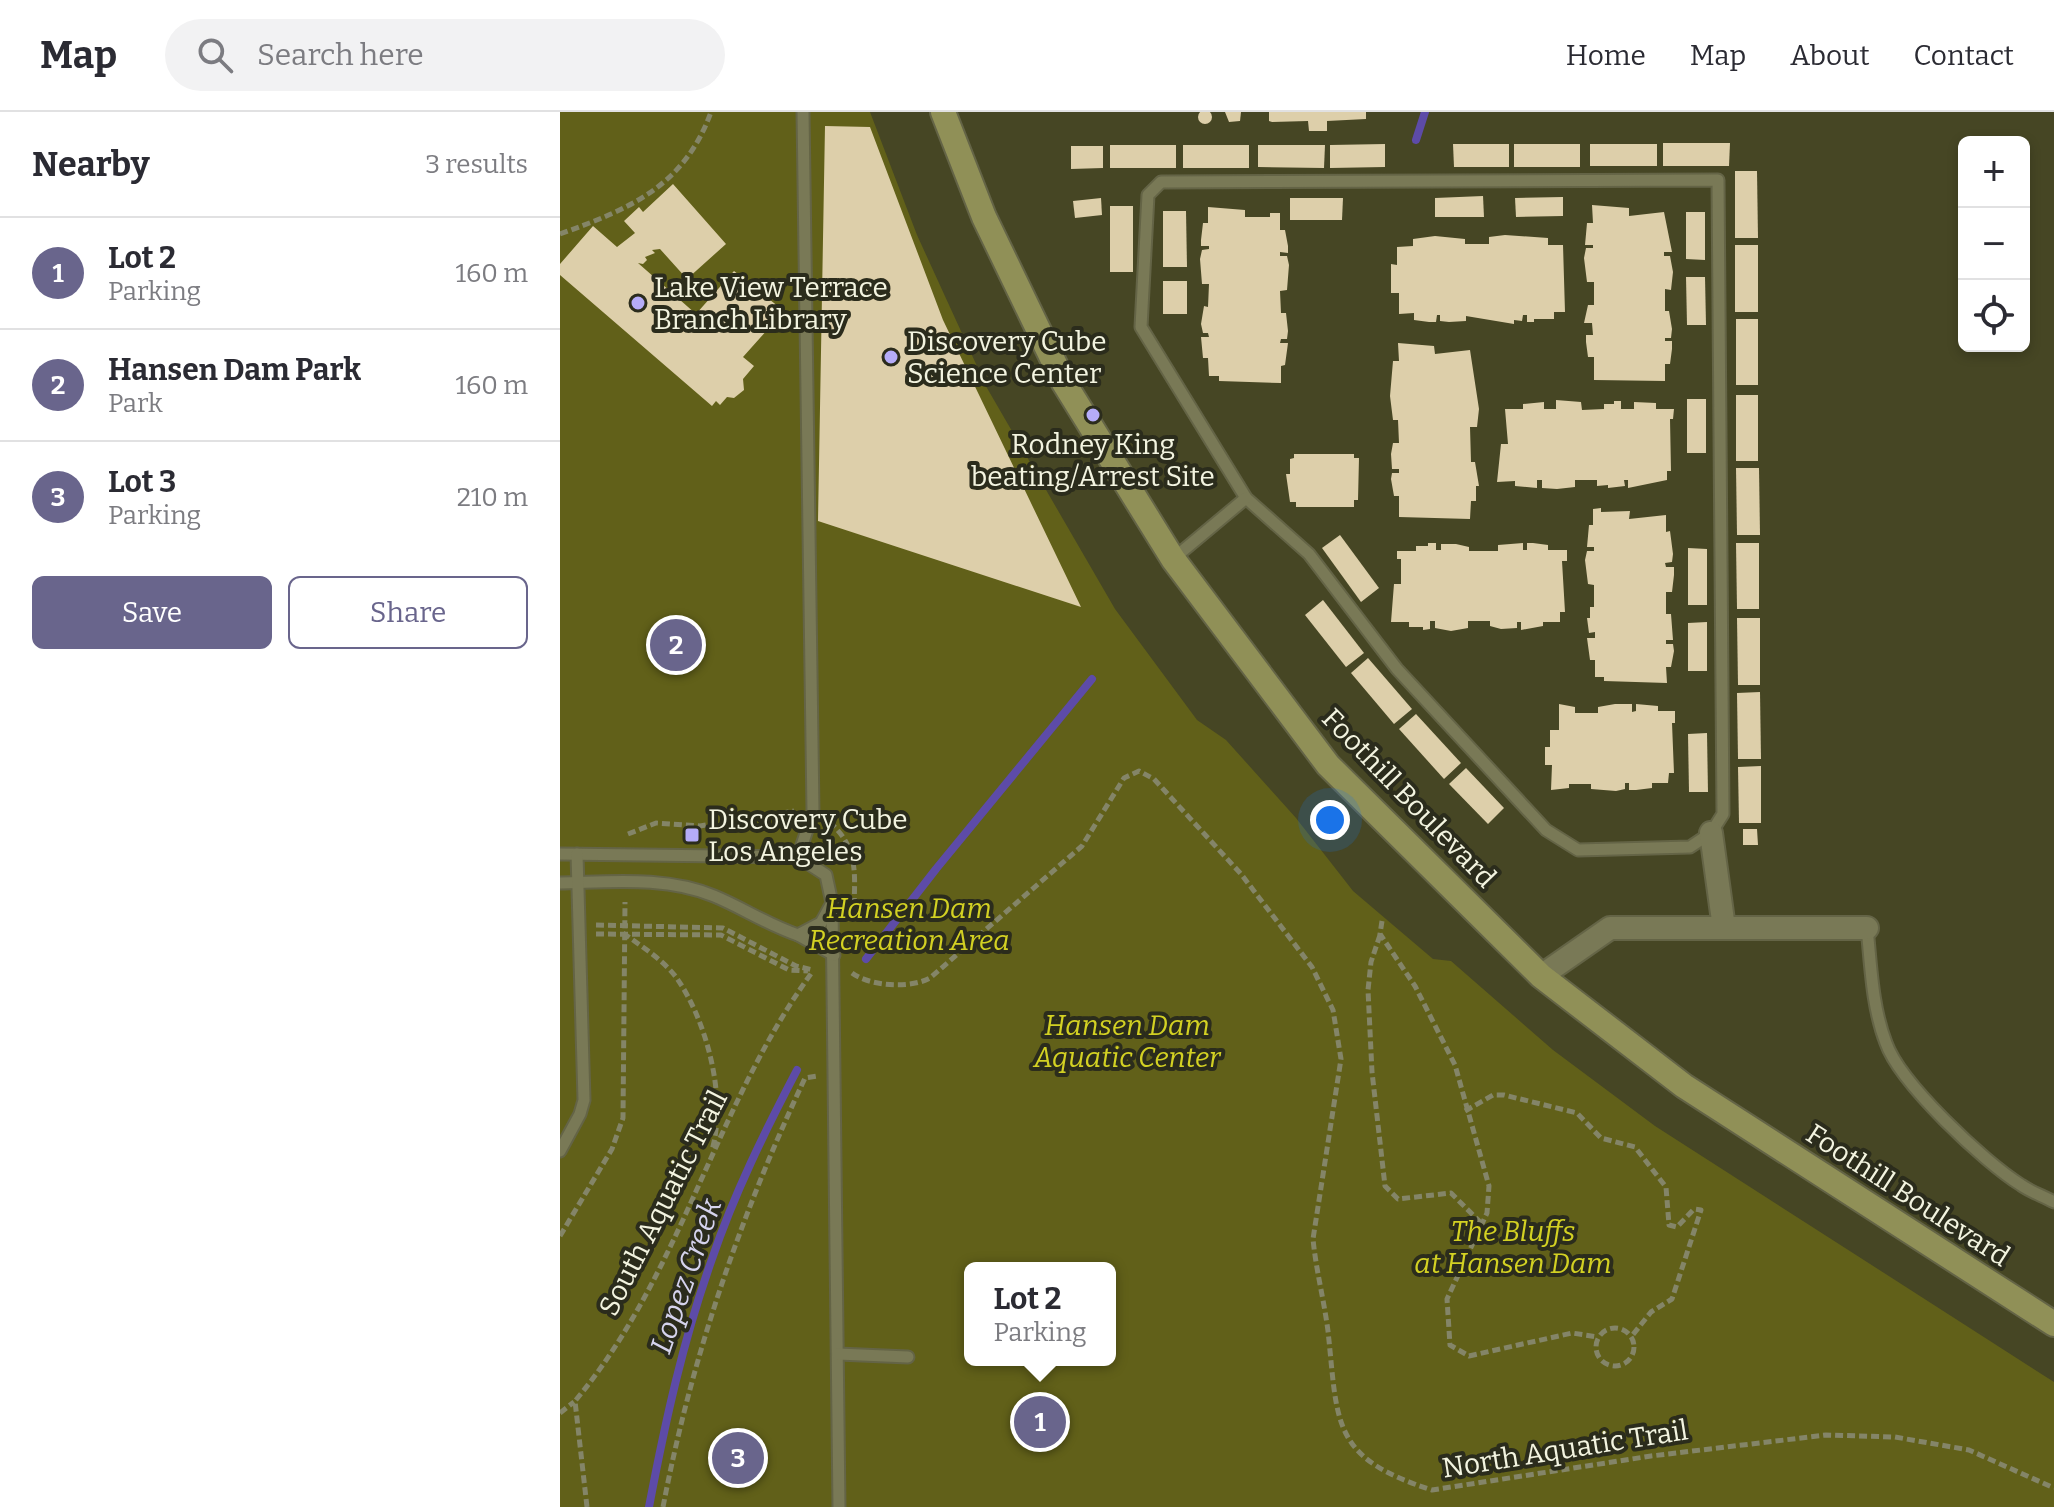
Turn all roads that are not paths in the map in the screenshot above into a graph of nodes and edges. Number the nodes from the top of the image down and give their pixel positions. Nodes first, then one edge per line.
1 (803, 112) edge
2 (943, 112) edge
3 (1246, 498) junction
4 (1173, 559) junction
5 (1711, 833) junction
6 (560, 854) edge
7 (577, 854) junction
8 (798, 857) junction
9 (560, 883) edge
10 (579, 883) junction
11 (832, 903) junction
12 (1724, 928) junction
13 (1867, 928) joint
14 (798, 935) junction
15 (834, 955) junction
16 (1541, 976) junction
17 (560, 1151) edge
18 (2054, 1202) edge
19 (2054, 1324) edge
20 (838, 1354) junction
21 (908, 1357) dead end
22 (839, 1507) edge

1 - 8 lane
2 - 4 main road, Foothill Boulevard
3 - 4 lane
3 - 5 lane
3 - 5 lane
4 - 16 main road, Foothill Boulevard
5 - 12 street
6 - 7 lane
7 - 8 lane
7 - 10 lane
8 - 11 lane
9 - 10 lane
10 - 14 lane
10 - 17 lane
11 - 14 lane
11 - 15 lane
12 - 13 street
12 - 16 street
13 - 18 lane
14 - 15 lane
15 - 20 lane
16 - 19 main road, Foothill Boulevard
20 - 21 lane
20 - 22 lane

